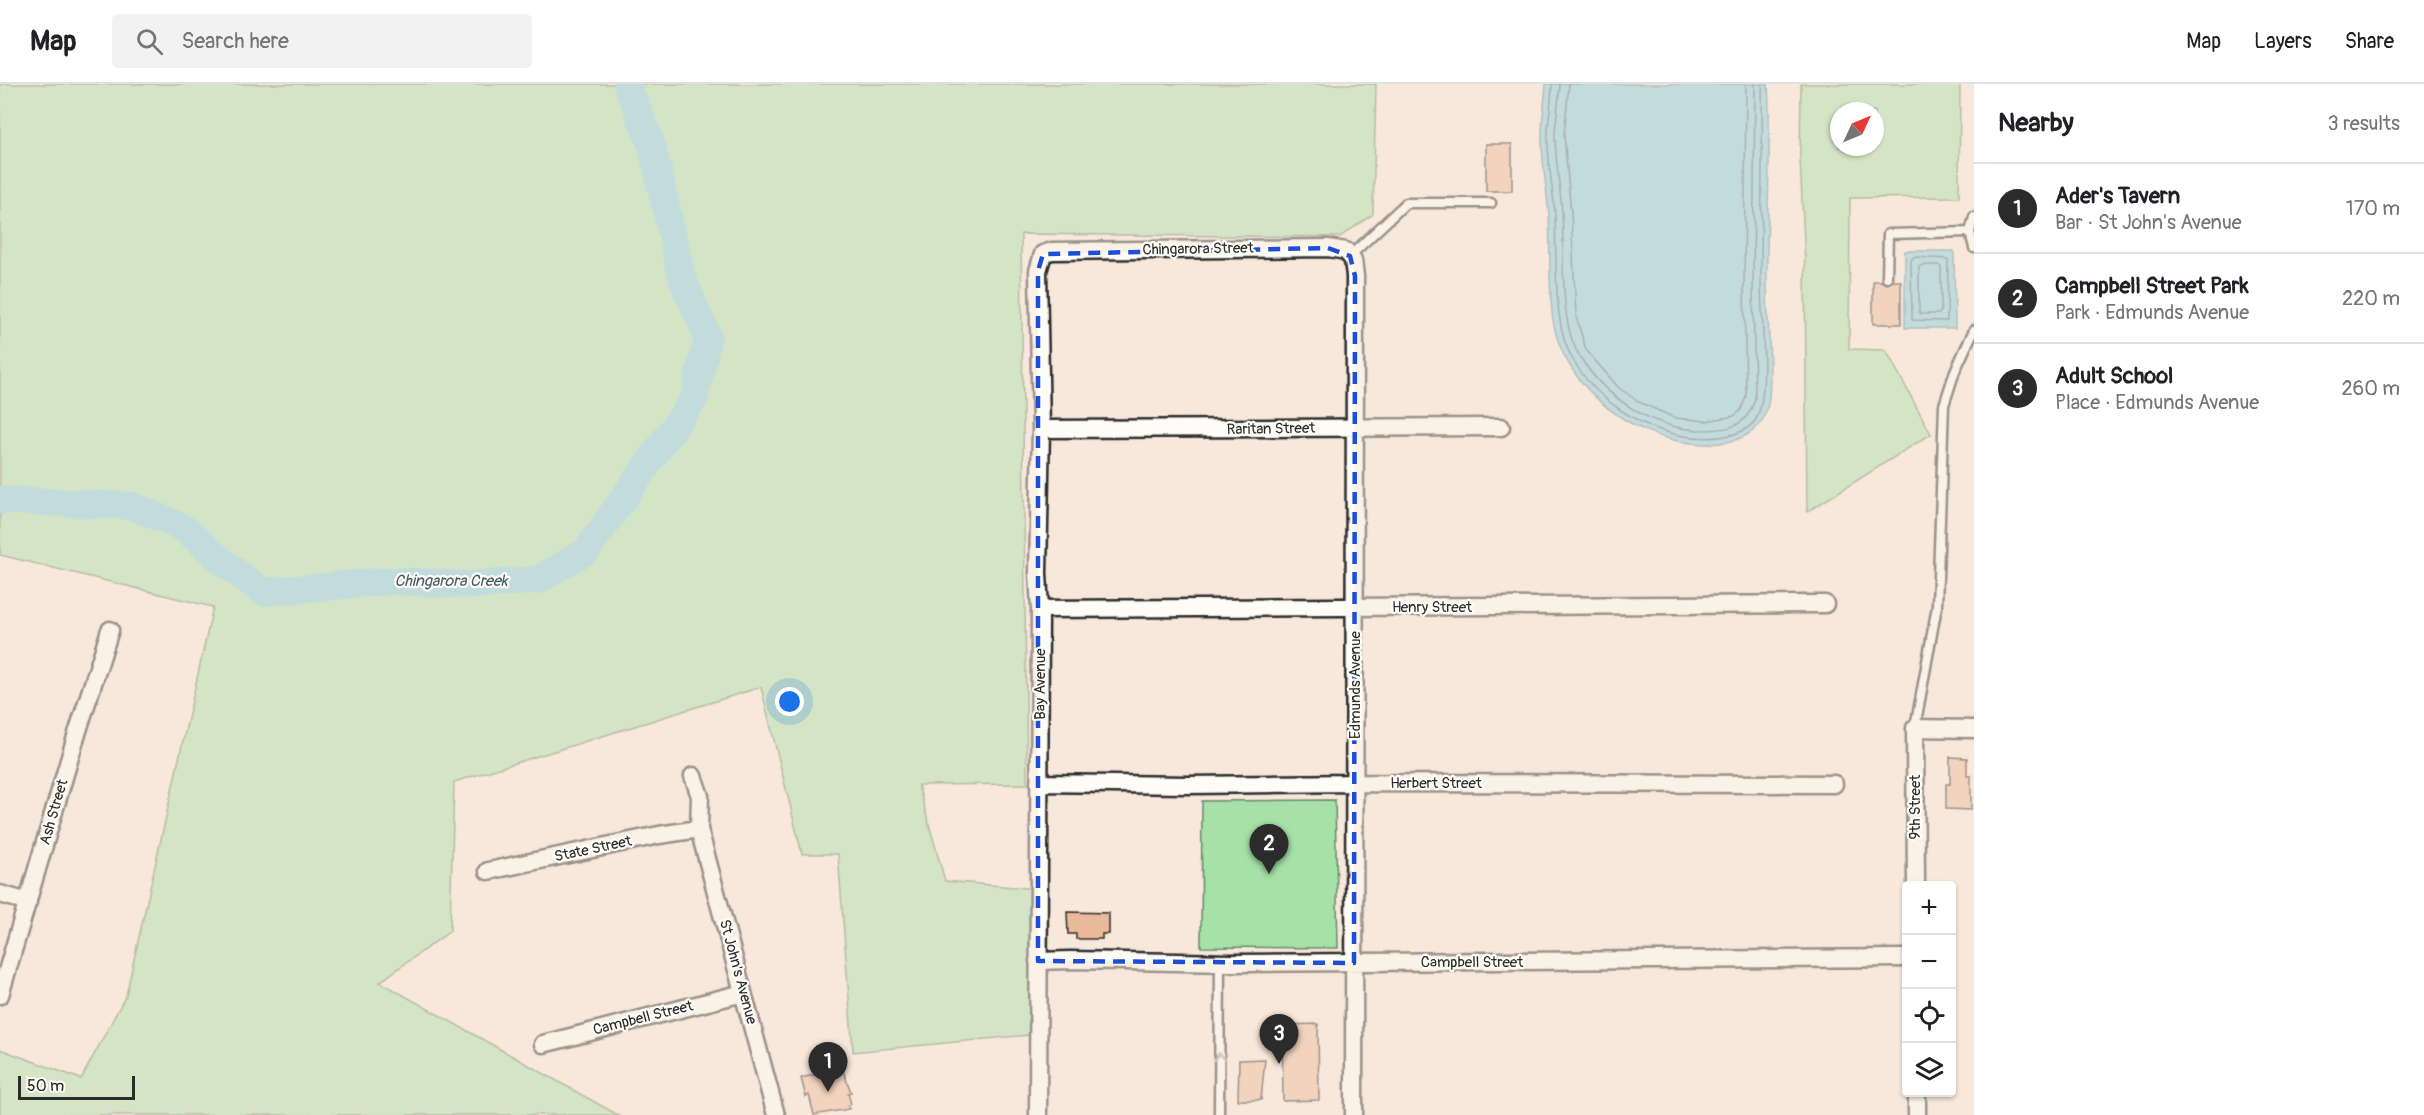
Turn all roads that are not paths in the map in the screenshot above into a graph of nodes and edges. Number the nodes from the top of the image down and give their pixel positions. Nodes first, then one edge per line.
1 (1491, 203) dead end
2 (1974, 217) edge
3 (1970, 232) junction
4 (1974, 248) edge
5 (1043, 254) joint
6 (1350, 256) junction
7 (1887, 278) dead end
8 (1974, 330) edge
9 (1501, 427) dead end
10 (1355, 428) junction
11 (1041, 429) junction
12 (1825, 604) dead end
13 (1354, 608) junction
14 (1040, 609) junction
15 (110, 630) dead end
16 (1915, 728) junction
17 (1974, 729) edge
18 (693, 776) dead end
19 (1039, 783) junction
20 (1355, 783) junction
21 (1834, 784) dead end
22 (699, 829) junction
23 (488, 871) dead end
24 (1916, 881) edge
25 (0, 894) edge
26 (28, 902) junction
27 (1902, 958) edge
28 (1038, 961) junction
29 (1220, 963) junction
30 (1354, 963) junction
31 (743, 993) junction
32 (0, 995) edge
33 (543, 1044) dead end
34 (1917, 1097) edge
35 (776, 1115) edge
36 (1038, 1115) edge
37 (1219, 1115) edge
38 (1354, 1115) edge
39 (1917, 1115) edge

1 - 6 lane
2 - 3 lane
3 - 4 lane
3 - 7 lane
5 - 6 street, Chingarora Street
5 - 11 street, Bay Avenue
6 - 10 street, Edmunds Avenue
8 - 16 lane
9 - 10 street, Raritan Street
10 - 11 street, Raritan Street
10 - 13 street, Edmunds Avenue
11 - 14 street, Bay Avenue
12 - 13 street, Henry Street
13 - 14 street, Henry Street
13 - 20 street, Edmunds Avenue
14 - 19 street, Bay Avenue
15 - 26 street, Ash Street
16 - 17 street
16 - 24 street, 9th Street
18 - 22 street, St John's Avenue
19 - 20 street, Herbert Street
19 - 28 street, Bay Avenue
20 - 21 street, Herbert Street
20 - 30 street, Edmunds Avenue
22 - 23 street, State Street
22 - 31 street, St John's Avenue
25 - 26 street
26 - 32 street, Ash Street
27 - 30 street, Campbell Street
28 - 29 street, Campbell Street
28 - 36 street, Bay Avenue
29 - 30 street, Campbell Street
37 -> 29 lane
30 - 38 street, Edmunds Avenue
31 - 33 street, Campbell Street
31 - 35 street, St John's Avenue
34 - 39 street

